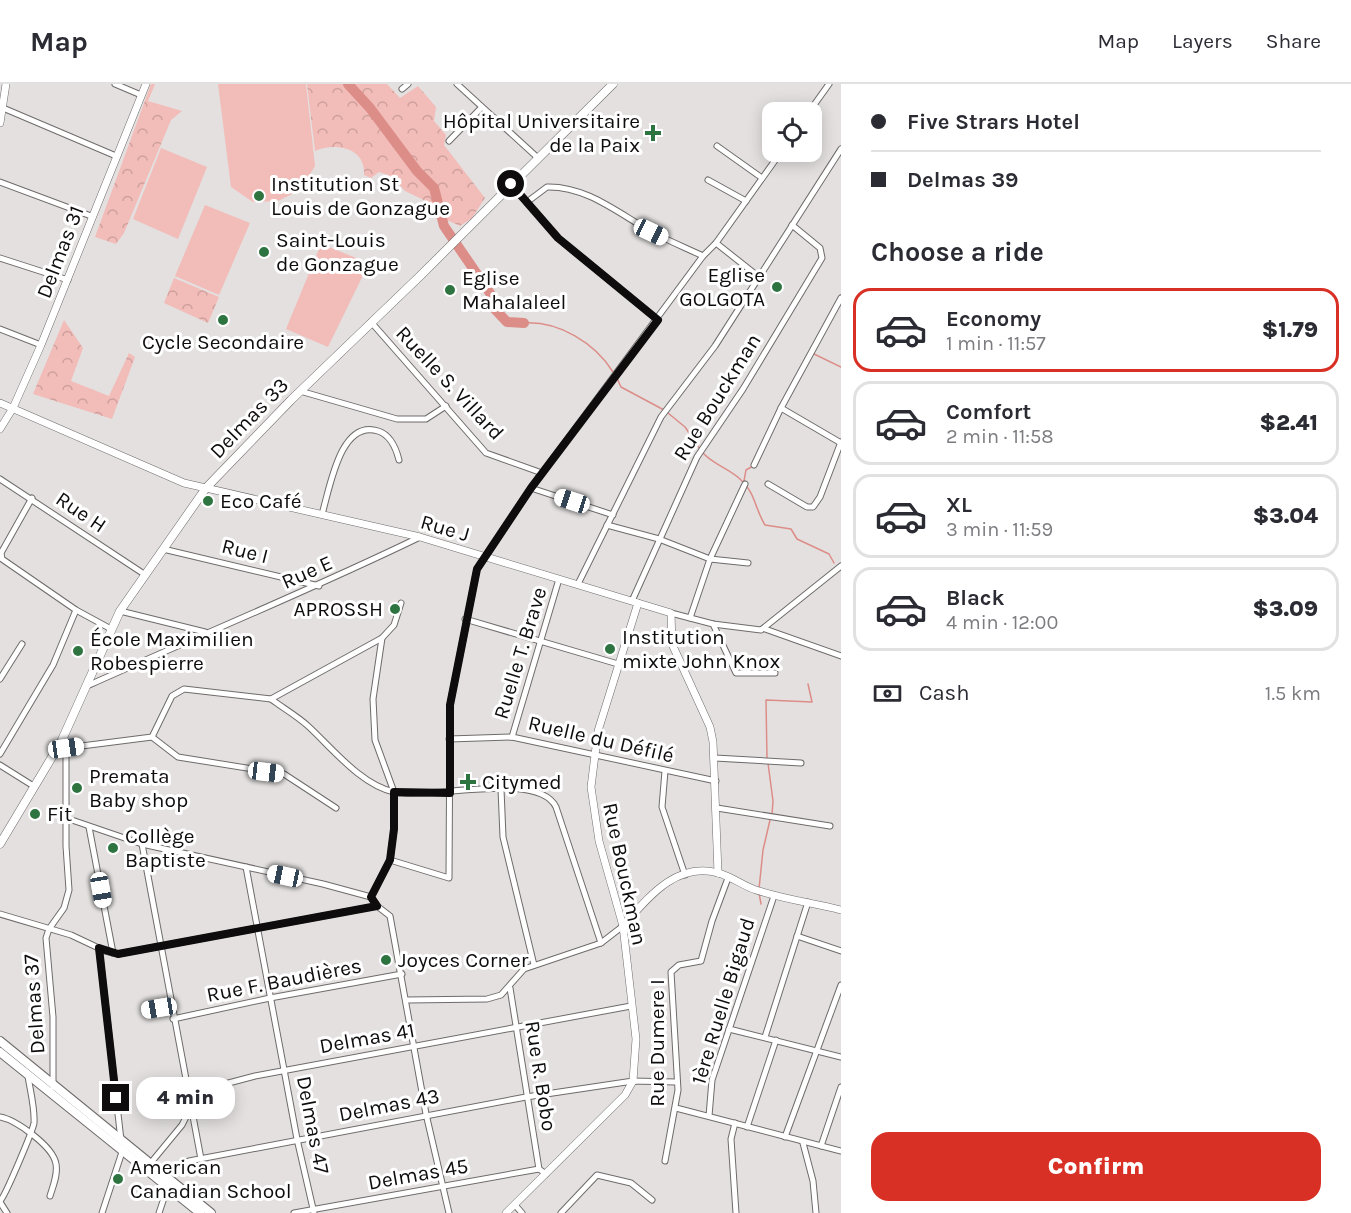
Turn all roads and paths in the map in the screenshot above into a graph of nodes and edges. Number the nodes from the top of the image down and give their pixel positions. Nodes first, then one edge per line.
1 (6, 84) edge
2 (115, 84) edge
3 (146, 84) edge
4 (408, 84) edge
5 (457, 84) edge
6 (829, 84) edge
7 (609, 85) edge
8 (402, 89) dead end
9 (141, 95) junction
10 (816, 102) edge
11 (3, 108) junction
12 (481, 108) junction
13 (0, 123) edge
14 (449, 141) dead end
15 (717, 146) dead end
16 (841, 149) edge
17 (116, 156) junction
18 (538, 158) junction
19 (773, 162) edge
20 (762, 177) junction
21 (708, 180) dead end
22 (0, 182) edge
23 (511, 184) junction
24 (746, 201) junction
25 (527, 202) junction
26 (91, 216) junction
27 (792, 225) junction
28 (716, 243) junction
29 (703, 256) junction
30 (0, 258) edge
31 (759, 277) junction
32 (68, 280) junction
33 (841, 298) edge
34 (658, 320) junction
35 (371, 322) junction
36 (0, 329) edge
37 (41, 345) junction
38 (300, 390) junction
39 (0, 403) edge
40 (446, 406) junction
41 (13, 408) junction
42 (781, 408) junction
43 (0, 429) edge
44 (841, 443) edge
45 (399, 460) dead end
46 (754, 465) dead end
47 (542, 473) junction
48 (0, 479) edge
49 (745, 484) dead end
50 (768, 484) dead end
51 (206, 488) junction
52 (531, 488) junction
53 (32, 498) junction
54 (322, 514) junction
55 (612, 514) junction
56 (607, 525) junction
57 (420, 537) junction
58 (659, 539) junction
59 (163, 549) junction
60 (0, 556) edge
61 (484, 556) junction
62 (710, 559) junction
63 (748, 563) dead end
64 (841, 566) edge
65 (144, 574) junction
66 (559, 579) junction
67 (578, 584) junction
68 (319, 586) junction
69 (635, 602) junction
70 (401, 603) dead end
71 (76, 610) junction
72 (120, 611) junction
73 (671, 613) junction
74 (690, 618) junction
75 (465, 619) junction
76 (713, 624) junction
77 (111, 629) junction
78 (765, 629) junction
79 (205, 632) junction
80 (382, 638) junction
81 (542, 641) junction
82 (22, 644) dead end
83 (841, 656) edge
84 (618, 664) junction
85 (775, 673) dead end
86 (0, 679) edge
87 (87, 686) junction
88 (271, 699) junction
89 (152, 736) junction
90 (512, 736) junction
91 (449, 739) junction
92 (63, 745) junction
93 (0, 754) edge
94 (594, 754) junction
95 (715, 758) junction
96 (801, 763) dead end
97 (0, 765) edge
98 (665, 771) junction
99 (716, 781) junction
100 (34, 787) junction
101 (501, 789) junction
102 (394, 792) junction
103 (450, 793) junction
104 (336, 808) dead end
105 (717, 808) junction
106 (66, 818) junction
107 (830, 825) dead end
108 (89, 826) junction
109 (0, 844) edge
110 (142, 844) junction
111 (390, 860) junction
112 (246, 867) junction
113 (718, 873) junction
114 (685, 875) junction
115 (728, 878) junction
116 (774, 896) junction
117 (371, 897) junction
118 (808, 902) junction
119 (377, 906) junction
120 (841, 910) edge
121 (1, 917) edge
122 (623, 926) junction
123 (257, 928) junction
124 (49, 929) junction
125 (797, 936) junction
126 (601, 943) junction
127 (160, 947) junction
128 (99, 948) junction
129 (841, 951) edge
130 (112, 953) junction
131 (534, 965) junction
132 (402, 974) junction
133 (841, 985) edge
134 (510, 988) junction
135 (270, 998) junction
136 (407, 1000) junction
137 (171, 1006) junction
138 (631, 1006) junction
139 (147, 1010) dead end
140 (173, 1019) junction
141 (516, 1027) junction
142 (729, 1029) junction
143 (765, 1037) junction
144 (776, 1040) junction
145 (0, 1041) edge
146 (414, 1046) junction
147 (815, 1050) junction
148 (0, 1052) edge
149 (841, 1057) edge
150 (286, 1070) junction
151 (28, 1074) junction
152 (633, 1081) junction
153 (676, 1082) junction
154 (841, 1087) edge
155 (52, 1088) junction
156 (526, 1097) junction
157 (191, 1107) junction
158 (676, 1108) junction
159 (426, 1114) junction
160 (709, 1116) junction
161 (0, 1117) edge
162 (735, 1123) junction
163 (747, 1127) junction
164 (32, 1133) junction
165 (785, 1137) junction
166 (297, 1139) junction
167 (121, 1140) junction
168 (803, 1143) junction
169 (821, 1146) junction
170 (123, 1150) junction
171 (841, 1151) edge
172 (201, 1159) junction
173 (665, 1161) dead end
174 (148, 1166) junction
175 (543, 1172) junction
176 (159, 1174) junction
177 (168, 1186) junction
178 (443, 1186) junction
179 (50, 1196) dead end
180 (652, 1200) dead end
181 (0, 1202) edge
182 (515, 1205) junction
183 (314, 1211) edge
184 (7, 1213) edge
185 (102, 1213) edge
186 (159, 1213) edge
187 (200, 1213) edge
188 (211, 1213) edge
189 (294, 1213) edge
190 (449, 1213) edge
191 (506, 1213) edge
192 (522, 1213) edge
193 (561, 1213) edge
194 (736, 1213) edge
195 (816, 1213) edge

1 - 11 street
2 - 9 street
3 - 9 street, Delmas 31
4 - 8 street
5 - 12 street
6 - 10 street
7 - 18 main road, Delmas 33
9 - 17 street, Delmas 31
11 - 13 street
11 - 17 street
12 - 14 street
12 - 18 street
15 - 20 street
16 - 27 street
17 - 26 street, Delmas 31
18 - 23 main road, Delmas 33
19 - 20 street
20 - 24 street
21 - 24 street
22 - 26 street
23 - 25 street
23 - 35 main road, Delmas 33
24 - 28 street
25 - 29 street
25 - 34 street
26 - 32 street, Delmas 31
27 - 31 street
27 - 58 street, Rue Bouckman
28 - 29 street
28 - 31 street
29 - 34 street
30 - 32 street
31 - 55 street
32 - 37 street, Delmas 31
33 - 42 street
34 - 47 street
35 - 38 main road, Delmas 33
35 - 40 street, Ruelle S. Villard
36 - 37 street
37 - 41 street, Delmas 31
38 - 40 street
38 - 51 main road, Delmas 33
39 - 41 street, Rue J
40 - 47 street, Ruelle S. Villard
41 - 43 street, Delmas 31
41 - 51 street, Rue J
42 - 44 street
42 - 46 street
44 - 50 street
45 - 54 street
47 - 52 street
48 - 53 street, Rue H
49 - 62 street
51 - 54 street, Rue J
51 - 59 main road, Delmas 33
52 - 55 street
52 - 61 street
53 - 60 street
53 - 65 street, Rue H
54 - 57 street, Rue J
55 - 56 street
56 - 58 street
56 - 67 street
57 - 61 street, Rue J
57 - 68 street, Rue E
58 - 62 street
58 - 69 street, Rue Bouckman
59 - 65 main road, Delmas 33
59 - 68 street, Rue I
60 - 71 street
61 - 66 street, Rue J
61 - 75 street
62 - 63 street
62 - 74 street
64 - 78 street
65 - 72 main road, Delmas 33
66 - 67 street, Rue J
66 - 81 street, Ruelle T. Brave
67 - 69 street, Rue J
68 - 79 street, Rue E
69 - 73 street, Rue J
69 - 84 street, Rue Bouckman
70 - 80 street
71 - 77 street
71 - 93 street
72 - 77 main road, Delmas 33
72 - 79 street
73 - 74 street
73 - 95 street
74 - 76 street
75 - 81 street
75 - 91 street
76 - 78 street
76 - 85 street
77 - 87 main road, Delmas 33
78 - 83 street
79 - 87 street, Rue E
80 - 88 street
80 - 102 street
81 - 84 street
81 - 90 street, Ruelle T. Brave
82 - 86 street
84 - 94 street, Rue Bouckman
87 - 92 main road, Delmas 33
88 - 89 street
88 - 102 street
89 - 92 street
89 - 104 street
90 - 91 street, Ruelle du Défilé
90 - 94 street, Ruelle du Défilé
91 - 103 street
92 - 100 main road, Delmas 33
92 - 106 street, Delmas 37
94 - 98 street, Ruelle du Défilé
94 - 122 street, Rue Bouckman
95 - 96 street
95 - 99 street
97 - 100 street
98 - 99 street, Ruelle du Défilé
98 - 114 street
99 - 105 street
100 - 109 main road, Delmas 33
101 - 103 street
101 - 126 street
101 - 131 street
102 - 103 street
102 - 111 street
103 - 111 street
105 - 107 street
105 - 113 street
106 - 108 street
106 - 124 street, Delmas 37
108 - 110 street
108 - 130 street
110 - 112 street
110 - 127 street
111 - 117 street
112 - 117 street
112 - 123 street, Delmas 47
113 - 114 street
113 - 115 street
114 - 122 street
115 - 116 street
115 - 153 street, Rue Dumere I
116 - 118 street
116 - 142 street, 1ère Ruelle Bigaud
117 - 119 street
118 - 120 street
118 - 125 street
119 - 123 street
119 - 132 street
121 - 124 street
122 - 126 street
122 - 138 street, Rue Bouckman
123 - 127 street
123 - 135 street, Delmas 47
124 - 128 street
124 - 155 street, Delmas 37
125 - 129 street
125 - 143 street
126 - 131 street
127 - 130 street
127 - 137 street
128 - 130 street
128 - 167 street
131 - 134 street
132 - 135 street, Rue F. Baudières
132 - 136 street
133 - 147 street
134 - 136 street
134 - 141 street, Rue R. Bobo
135 - 140 street, Rue F. Baudières
135 - 150 street, Delmas 47
136 - 146 street
137 - 139 street
137 - 140 street
138 - 141 street, Delmas 41
138 - 152 street, Rue Bouckman
140 - 157 street
141 - 146 street, Delmas 41
141 - 156 street, Rue R. Bobo
142 - 143 street
142 - 160 street, 1ère Ruelle Bigaud
143 - 144 street
144 - 147 street
144 - 163 street
145 - 155 main road
146 - 150 street, Delmas 41
146 - 159 street
147 - 149 street
147 - 165 street
148 - 151 main road
150 - 157 street, Delmas 41
150 - 166 street, Delmas 47
151 - 155 main road
151 - 164 street
152 - 153 street, Delmas 43
152 - 156 street, Delmas 43
152 - 175 street
153 - 158 street, Rue Dumere I
154 - 169 street
155 - 167 main road
155 - 170 main road
156 - 159 street, Delmas 43
156 - 175 street, Rue R. Bobo
157 - 172 street
157 - 174 street, Delmas 41
158 - 160 street
158 - 173 street, Rue Dumere I
159 - 166 street, Delmas 43
159 - 178 street
160 - 162 street
161 - 164 street
162 - 163 street
162 - 194 street
163 - 165 street
164 - 179 street
164 - 181 street
165 - 168 street
166 - 172 street, Delmas 43
166 - 183 street, Delmas 47
167 - 170 street
167 - 174 main road
168 - 169 street
168 - 195 street
169 - 171 street
170 - 174 main road
170 - 185 street
172 - 176 street, Delmas 43
174 - 176 main road
175 - 178 street, Delmas 45
175 - 182 street
176 - 177 main road
176 - 188 main road
177 - 186 street
177 - 187 main road
178 - 183 street, Delmas 45
178 - 190 street
180 - 193 street
181 - 184 street
182 - 191 street
182 - 192 street
183 - 189 street, Delmas 45

